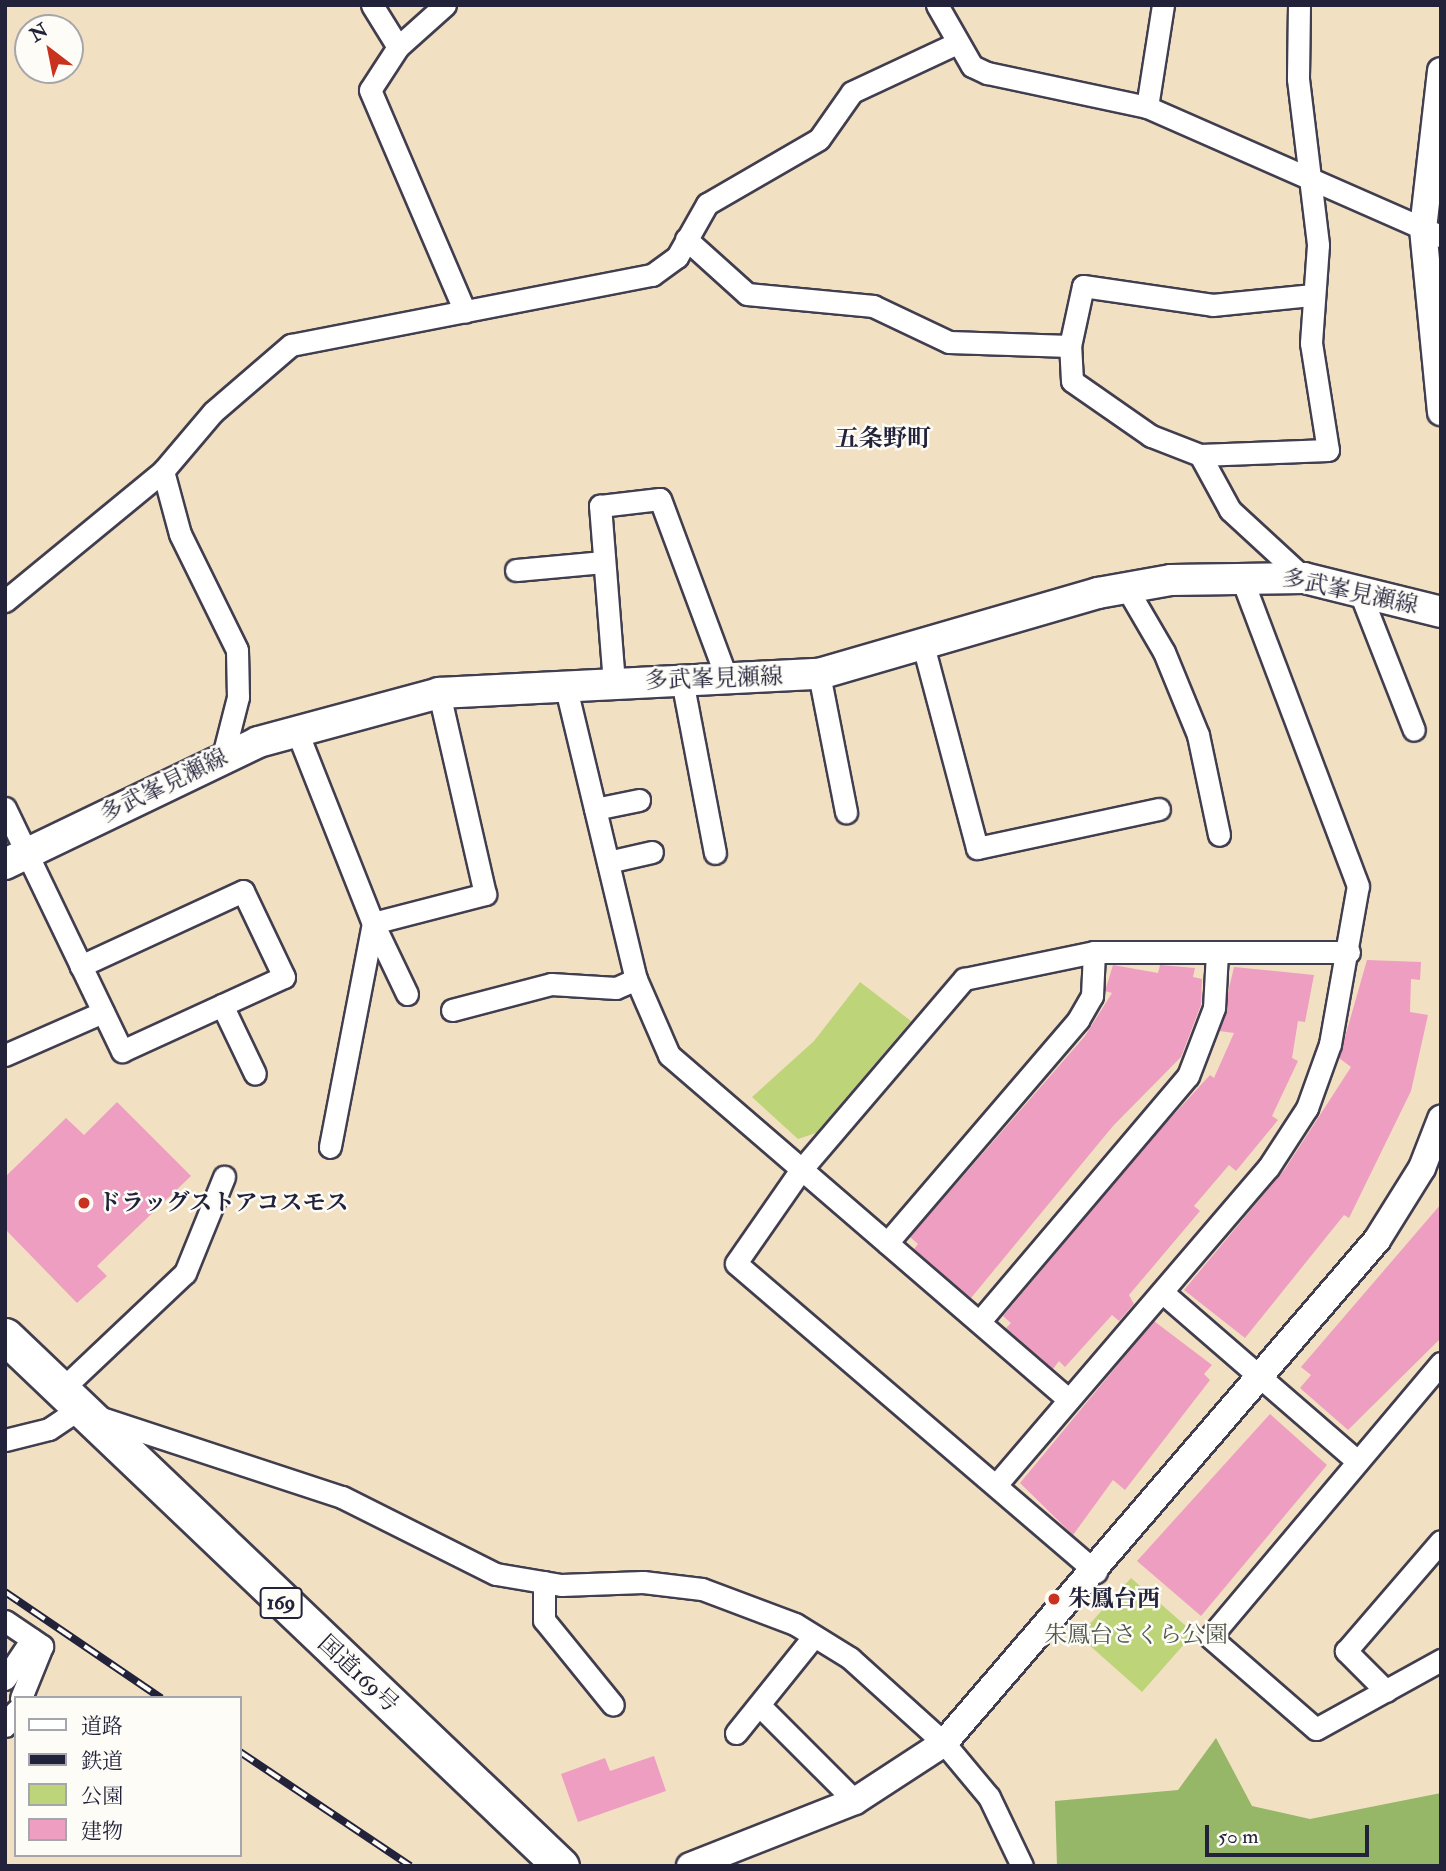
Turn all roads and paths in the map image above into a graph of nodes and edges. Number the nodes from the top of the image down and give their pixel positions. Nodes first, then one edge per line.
1 (372, 5) edge
2 (445, 5) edge
3 (937, 5) edge
4 (1163, 5) edge
5 (1298, 5) edge
6 (957, 43) junction
7 (398, 47) junction
8 (1441, 71) edge
9 (1147, 107) junction
10 (1312, 181) junction
11 (1432, 233) edge
12 (686, 239) junction
13 (1312, 295) junction
14 (465, 312) junction
15 (1070, 346) junction
16 (1441, 412) edge
17 (1200, 455) junction
18 (163, 471) junction
19 (604, 562) junction
20 (516, 570) dead end
21 (1241, 577) junction
22 (1304, 578) junction
23 (1126, 587) junction
24 (1359, 590) junction
25 (5, 601) edge
26 (1441, 612) edge
27 (923, 645) junction
28 (819, 674) junction
29 (727, 679) junction
30 (681, 680) junction
31 (614, 683) junction
32 (565, 684) junction
33 (439, 693) junction
34 (296, 729) junction
35 (1413, 730) dead end
36 (223, 756) junction
37 (639, 800) dead end
38 (5, 808) edge
39 (595, 809) junction
40 (1159, 810) dead end
41 (846, 812) dead end
42 (1219, 835) dead end
43 (652, 852) dead end
44 (715, 853) dead end
45 (16, 858) edge
46 (608, 862) junction
47 (373, 923) junction
48 (1094, 952) junction
49 (1217, 952) junction
50 (1349, 952) junction
51 (81, 965) junction
52 (636, 979) junction
53 (407, 994) dead end
54 (222, 1005) junction
55 (452, 1010) dead end
56 (103, 1012) junction
57 (5, 1055) edge
58 (255, 1074) dead end
59 (1441, 1119) edge
60 (330, 1147) dead end
61 (800, 1171) junction
62 (224, 1177) dead end
63 (887, 1243) junction
64 (1162, 1293) junction
65 (980, 1321) junction
66 (5, 1336) edge
67 (1441, 1363) edge
68 (1259, 1379) junction
69 (1068, 1399) junction
70 (68, 1401) junction
71 (5, 1440) edge
72 (1356, 1460) junction
73 (996, 1485) junction
74 (1441, 1541) edge
75 (1096, 1572) junction
76 (544, 1582) junction
77 (5, 1621) edge
78 (814, 1636) junction
79 (32, 1639) junction
80 (1441, 1660) edge
81 (5, 1679) edge
82 (1386, 1690) junction
83 (22, 1696) edge
84 (613, 1705) dead end
85 (761, 1707) junction
86 (736, 1733) dead end
87 (944, 1743) junction
88 (855, 1801) junction
89 (561, 1866) edge
90 (690, 1866) edge
91 (1022, 1866) edge

1 - 7 street
2 - 7 street
3 - 6 street
4 - 9 street
5 - 10 street
6 - 9 street
6 - 12 street
7 - 14 street
8 - 11 street
9 - 10 street
10 - 11 street
10 - 13 street
11 - 16 street
12 - 14 street
12 - 15 street
13 - 15 street
13 - 17 street
14 - 18 street
15 - 17 street
17 - 22 street
18 - 25 street
18 - 36 street
19 - 20 street
19 - 29 street
19 - 31 street
21 - 22 main road, 多武峯見瀬線
21 - 23 main road, 多武峯見瀬線
21 - 50 street
22 - 24 main road, 多武峯見瀬線
23 - 27 main road, 多武峯見瀬線
23 - 42 street
24 - 26 main road, 多武峯見瀬線
24 - 35 street
27 - 28 main road, 多武峯見瀬線
27 - 40 street
28 - 29 main road, 多武峯見瀬線
28 - 41 street
29 - 30 main road, 多武峯見瀬線
30 - 31 main road, 多武峯見瀬線
30 - 44 street
31 - 32 main road, 多武峯見瀬線
32 - 33 main road, 多武峯見瀬線
32 - 39 street
33 - 34 main road, 多武峯見瀬線
33 - 47 street
34 - 36 main road, 多武峯見瀬線
34 - 47 street
36 - 45 main road, 多武峯見瀬線
37 - 39 street
38 - 45 street
39 - 46 street
43 - 46 street
45 - 51 street
46 - 52 street
47 - 53 street
47 - 60 street
48 - 49 street
48 - 61 street
48 - 63 street
49 - 50 street
49 - 65 street
50 - 64 street
51 - 54 street
51 - 56 street
52 - 55 street
52 - 61 street
54 - 56 street
54 - 58 street
56 - 57 street
59 - 68 street
61 - 63 street
61 - 73 street
62 - 70 street
63 - 65 street
64 - 68 street
64 - 69 street
65 - 69 street
66 - 70 highway, 国道169号 / 169
67 - 72 street
68 - 72 street
68 - 75 street
69 - 73 street
70 - 71 street
70 - 76 street
70 - 89 highway, 国道169号 / 169
72 - 82 street
73 - 75 street
74 - 82 street
75 - 87 street
76 - 78 street
76 - 84 street
77 - 79 street
78 - 85 street
78 - 87 street
79 - 81 street
79 - 83 street
80 - 82 street
85 - 86 street
85 - 88 street
87 - 88 street
87 - 91 street
88 - 90 street

